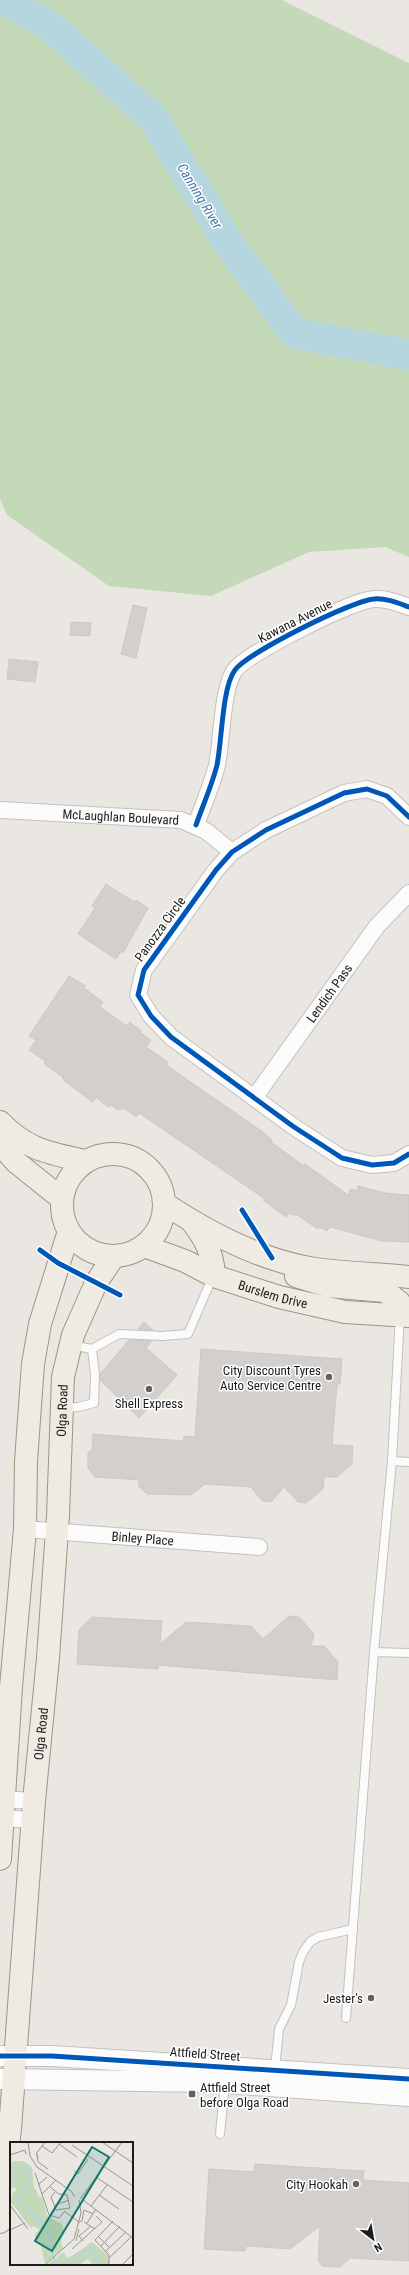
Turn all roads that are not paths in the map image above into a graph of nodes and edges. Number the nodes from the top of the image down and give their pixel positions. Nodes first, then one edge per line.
1 (409, 607) edge
2 (0, 810) edge
3 (409, 817) edge
4 (196, 825) junction
5 (232, 852) junction
6 (409, 893) edge
7 (254, 1098) junction
8 (0, 1122) edge
9 (0, 1144) edge
10 (409, 1154) edge
11 (85, 1161) junction
12 (62, 1199) junction
13 (165, 1204) junction
14 (192, 1222) junction
15 (69, 1231) junction
16 (144, 1246) junction
17 (114, 1256) junction
18 (263, 1256) junction
19 (214, 1276) junction
20 (409, 1277) edge
21 (404, 1316) edge
22 (92, 1349) junction
23 (69, 1351) junction
24 (62, 1408) junction
25 (26, 1461) junction
26 (392, 1461) junction
27 (409, 1462) edge
28 (25, 1530) junction
29 (57, 1532) junction
30 (259, 1547) dead end
31 (374, 1652) junction
32 (409, 1653) edge
33 (2, 1809) edge
34 (34, 1810) junction
35 (0, 1859) edge
36 (353, 1929) junction
37 (346, 2018) dead end
38 (8, 2056) edge
39 (275, 2069) junction
40 (225, 2074) junction
41 (409, 2078) edge
42 (7, 2079) edge
43 (409, 2096) edge
44 (220, 2134) dead end
45 (0, 2222) edge

1 - 4 street, Kawana Avenue
2 - 4 street, McLaughlan Boulevard
3 - 5 street, Panozza Circle
4 - 5 street, McLaughlan Boulevard
5 - 7 street, Panozza Circle
6 - 7 street, Lendich Pass
7 - 10 street, Panozza Circle
8 - 11 main road
9 - 12 main road
11 - 12 main road
11 - 13 main road
12 - 15 main road
13 - 14 main road
13 - 16 main road
14 - 18 main road
14 - 19 main road
15 - 17 main road
15 - 25 main road
16 - 17 main road
16 - 19 main road, Burslem Drive
17 - 23 main road, Olga Road
18 - 20 main road
18 - 21 main road
19 - 21 main road, Burslem Drive
19 - 22 lane
21 - 26 lane
22 - 23 lane
22 - 24 lane
23 - 24 main road, Olga Road
23 - 25 main road
24 - 29 main road, Olga Road
25 - 28 main road
26 - 27 lane
26 - 31 lane
28 - 29 street, Binley Place
28 - 33 main road
29 - 30 street, Binley Place
29 - 34 main road, Olga Road
31 - 32 lane
31 - 36 lane
33 - 34 street
33 - 35 main road
34 - 38 main road, Olga Road
36 - 37 lane
36 - 39 lane
38 - 40 street, Attfield Street
38 - 42 main road, Olga Road
39 - 40 street, Attfield Street
39 - 41 street, Attfield Street
40 - 42 street, Attfield Street
40 - 43 street, Attfield Street
40 - 44 lane
42 - 45 main road, Olga Road

